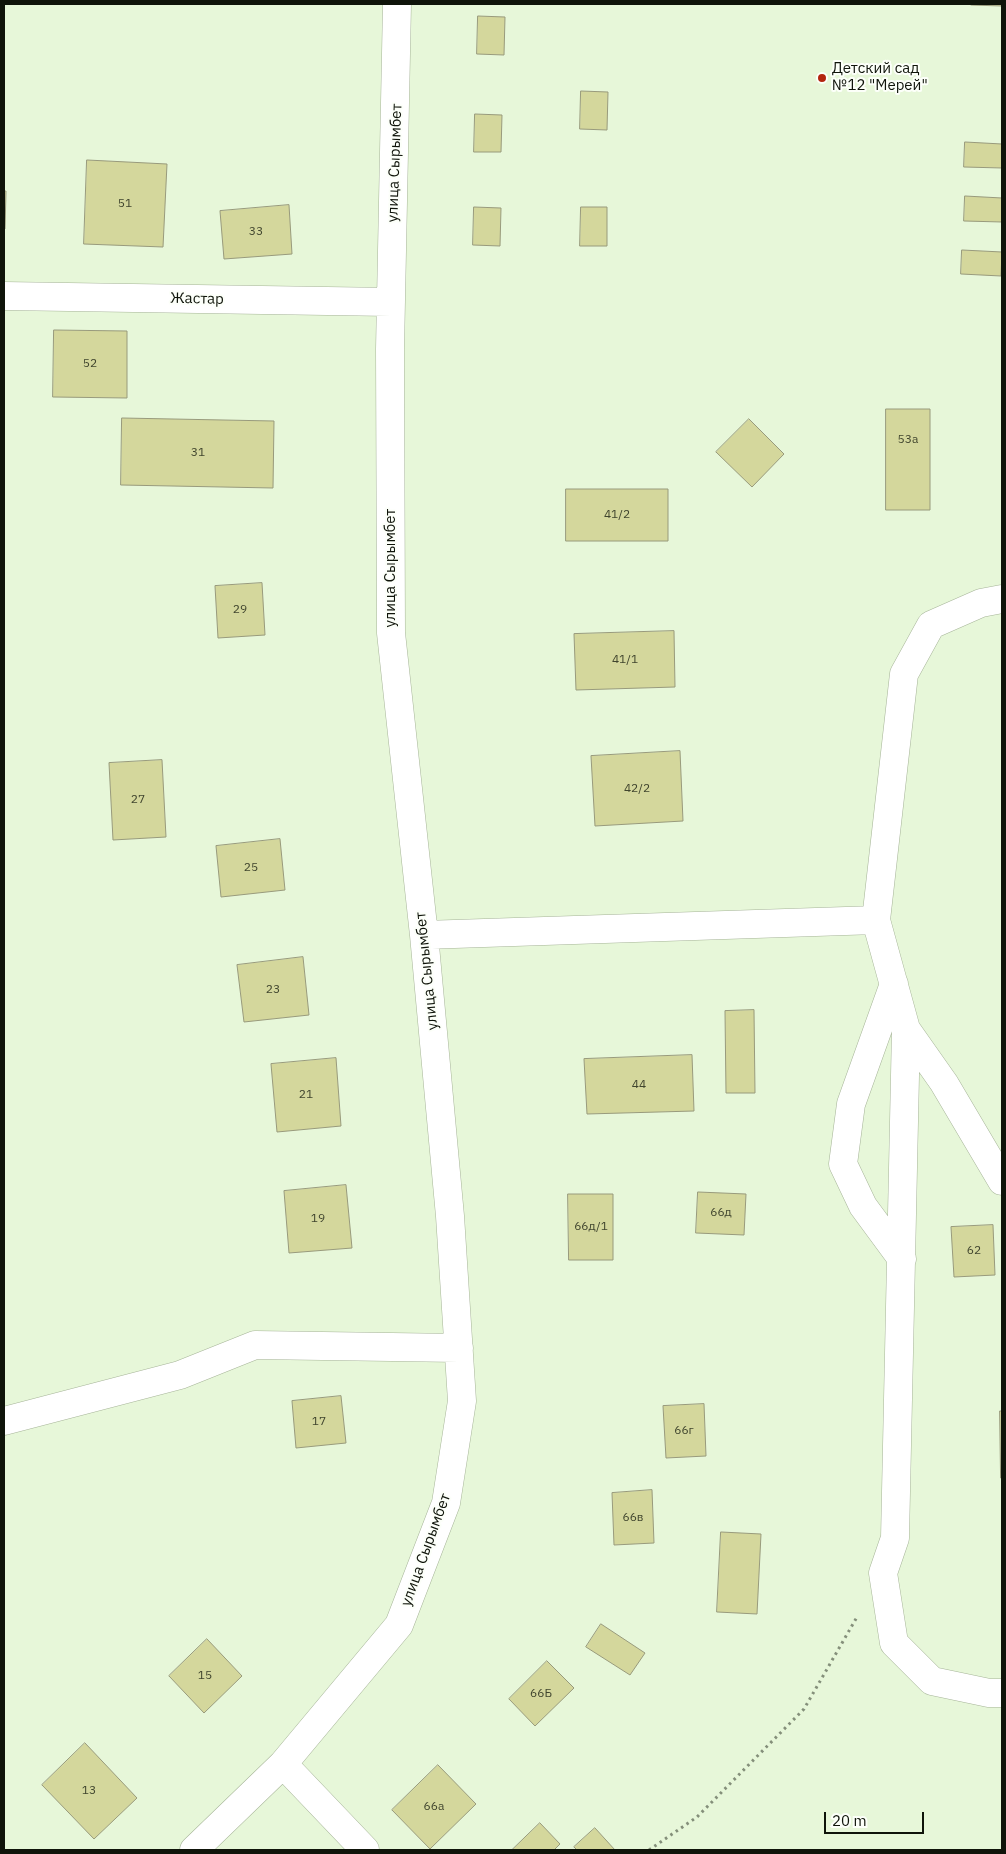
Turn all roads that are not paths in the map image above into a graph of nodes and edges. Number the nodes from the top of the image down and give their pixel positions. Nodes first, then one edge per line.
1 (397, 4) edge
2 (4, 296) edge
3 (391, 302) junction
4 (1002, 599) edge
5 (876, 920) junction
6 (424, 935) junction
7 (894, 984) junction
8 (906, 1029) junction
9 (1002, 1181) edge
10 (902, 1259) junction
11 (458, 1348) junction
12 (4, 1421) edge
13 (1002, 1693) edge
14 (283, 1764) junction
15 (194, 1850) edge
16 (364, 1850) edge

1 - 3 street, улица Сырымбет
2 - 3 street, Жастар
3 - 6 street, улица Сырымбет
4 - 5 street
5 - 6 street
5 - 7 street
6 - 11 street, улица Сырымбет
7 - 8 street
7 - 10 street
8 - 9 street
8 - 10 street
10 - 13 street
11 - 12 street
11 - 14 street, улица Сырымбет
14 - 15 street, улица Сырымбет
14 - 16 street

